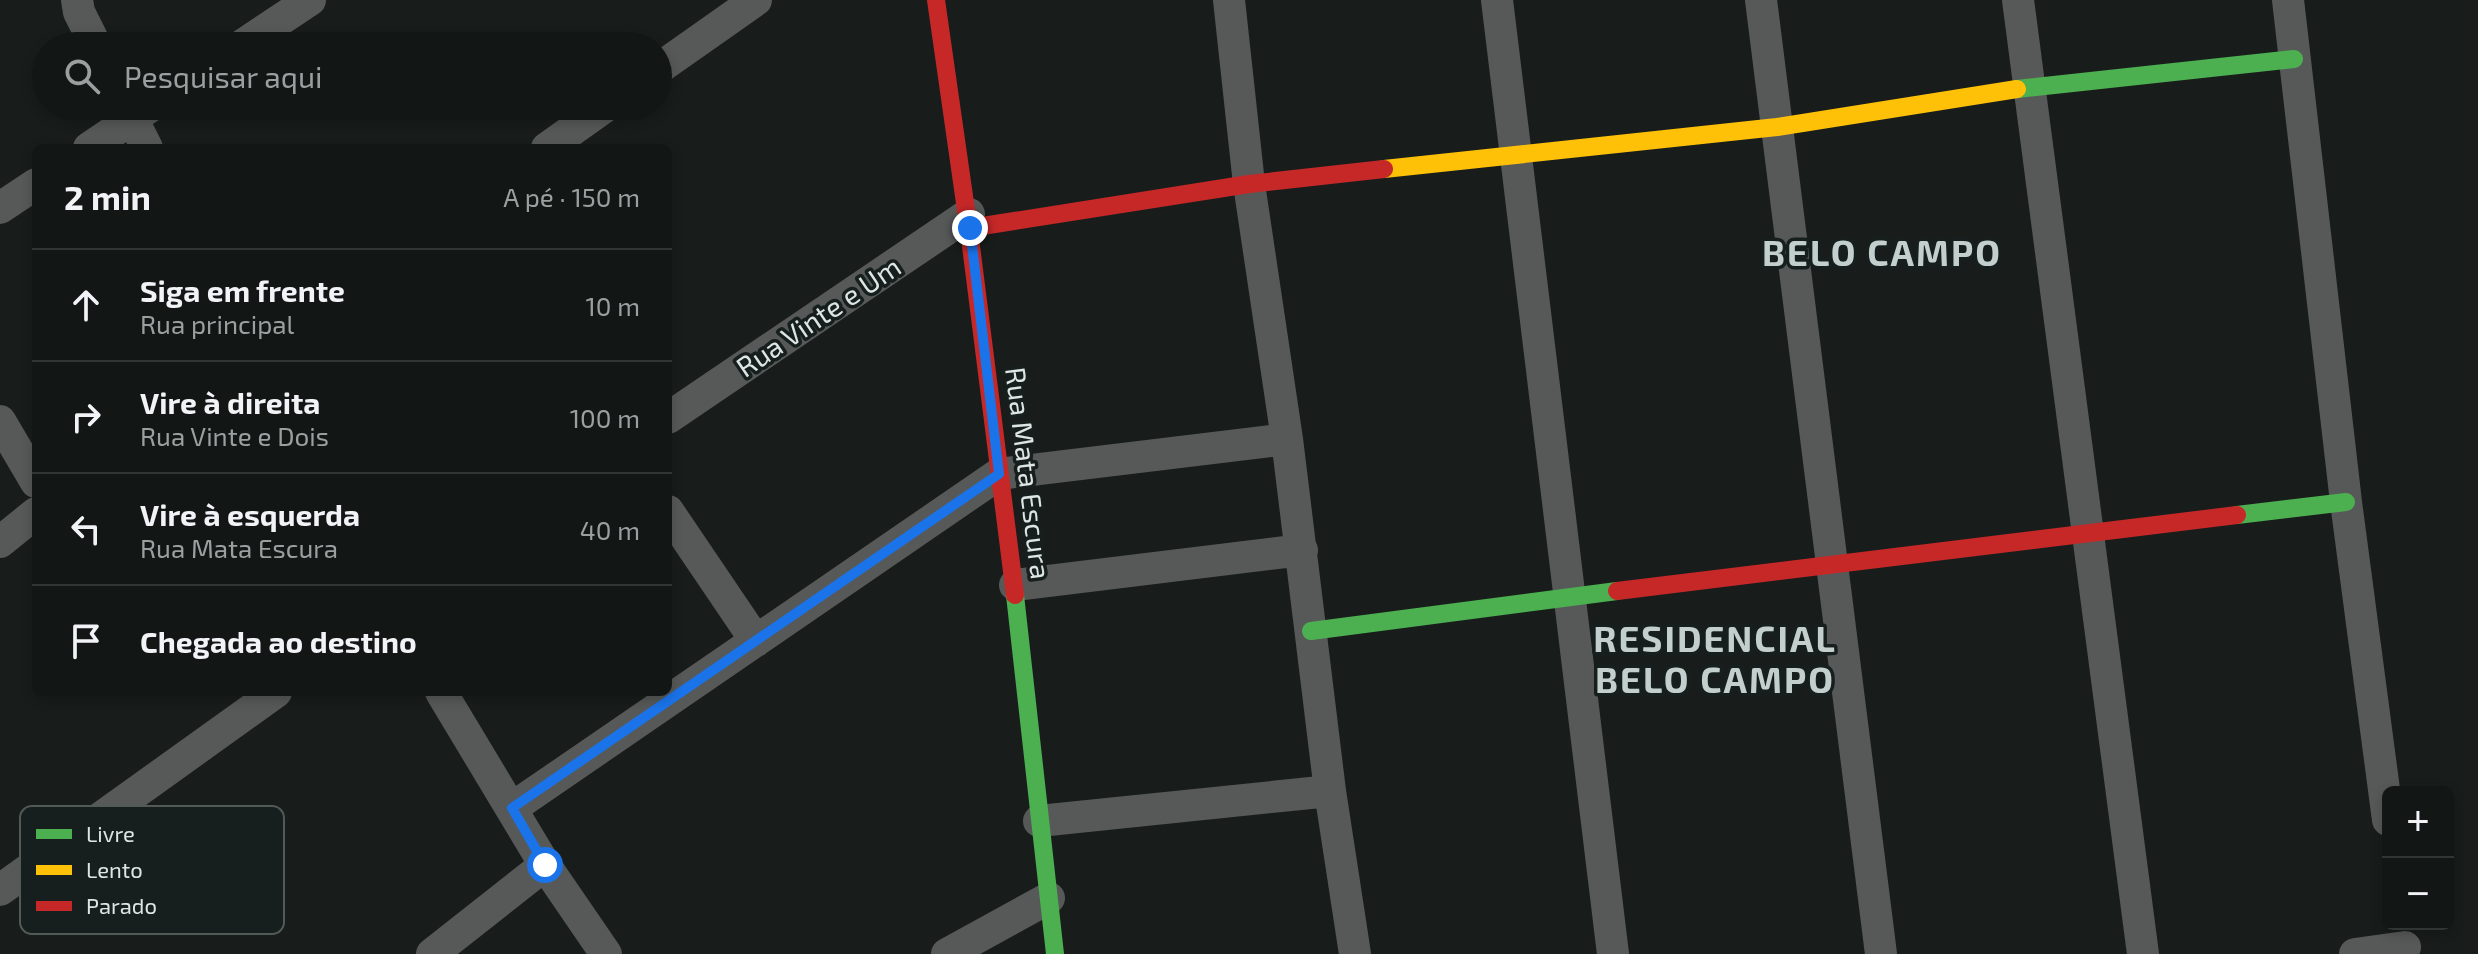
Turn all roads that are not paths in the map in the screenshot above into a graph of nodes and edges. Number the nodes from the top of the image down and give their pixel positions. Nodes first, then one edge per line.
1 (77, 0) edge
2 (310, 0) edge
3 (756, 0) edge
4 (936, 0) edge
5 (1229, 0) edge
6 (1497, 0) edge
7 (1761, 0) edge
8 (2018, 0) edge
9 (2288, 0) edge
10 (89, 32) edge
11 (262, 32) edge
12 (672, 59) edge
13 (2294, 59) junction
14 (2030, 87) junction
15 (124, 120) edge
16 (139, 120) edge
17 (586, 120) edge
18 (1777, 127) junction
19 (94, 144) edge
20 (146, 144) edge
21 (553, 144) edge
22 (1516, 156) junction
23 (1249, 184) junction
24 (32, 187) edge
25 (0, 208) edge
26 (969, 221) junction
27 (672, 415) edge
28 (0, 421) edge
29 (1287, 439) junction
30 (999, 474) junction
31 (32, 475) edge
32 (2346, 502) junction
33 (32, 516) edge
34 (672, 517) edge
35 (2088, 534) junction
36 (0, 542) edge
37 (1302, 550) junction
38 (1831, 563) junction
39 (1015, 585) junction
40 (1570, 599) junction
41 (1311, 631) junction
42 (756, 641) junction
43 (270, 696) edge
44 (443, 696) edge
45 (2384, 786) edge
46 (1330, 791) junction
47 (117, 806) edge
48 (512, 808) junction
49 (1039, 821) junction
50 (545, 865) junction
51 (20, 876) edge
52 (0, 890) edge
53 (1049, 898) junction
54 (2404, 942) edge
55 (432, 954) edge
56 (606, 954) edge
57 (947, 954) edge
58 (1055, 954) edge
59 (1355, 954) edge
60 (1613, 954) edge
61 (1881, 954) edge
62 (2143, 954) edge
63 (2355, 954) edge

1 - 10 street
2 - 11 street
3 - 12 street
4 - 26 street, Rua Mata Escura
5 - 23 street
6 - 22 street
7 - 18 street
8 - 14 street
9 - 13 street
13 - 14 street
13 - 32 street
14 - 18 street
14 - 35 street
15 - 19 street
16 - 20 street
17 - 21 street
18 - 22 street
18 - 38 street
22 - 23 street
22 - 40 street
23 - 26 street
23 - 29 street
24 - 25 street
26 - 27 street, Rua Vinte e Um
26 - 30 street, Rua Mata Escura
28 - 31 street
29 - 30 street
29 - 37 street
30 - 39 street, Rua Mata Escura
30 - 42 street
32 - 35 street
32 - 45 street
33 - 36 street
34 - 42 street
35 - 38 street
35 - 62 street
37 - 39 street
37 - 41 street
38 - 40 street
38 - 61 street
39 - 49 street, Rua Mata Escura
40 - 41 street
40 - 60 street
41 - 46 street
42 - 48 street
43 - 47 street
44 - 48 street
46 - 49 street
46 - 59 street
48 - 50 street
49 - 53 street, Rua Mata Escura
50 - 55 street
50 - 56 street
51 - 52 street
53 - 57 street
53 - 58 street, Rua Mata Escura
54 - 63 street

